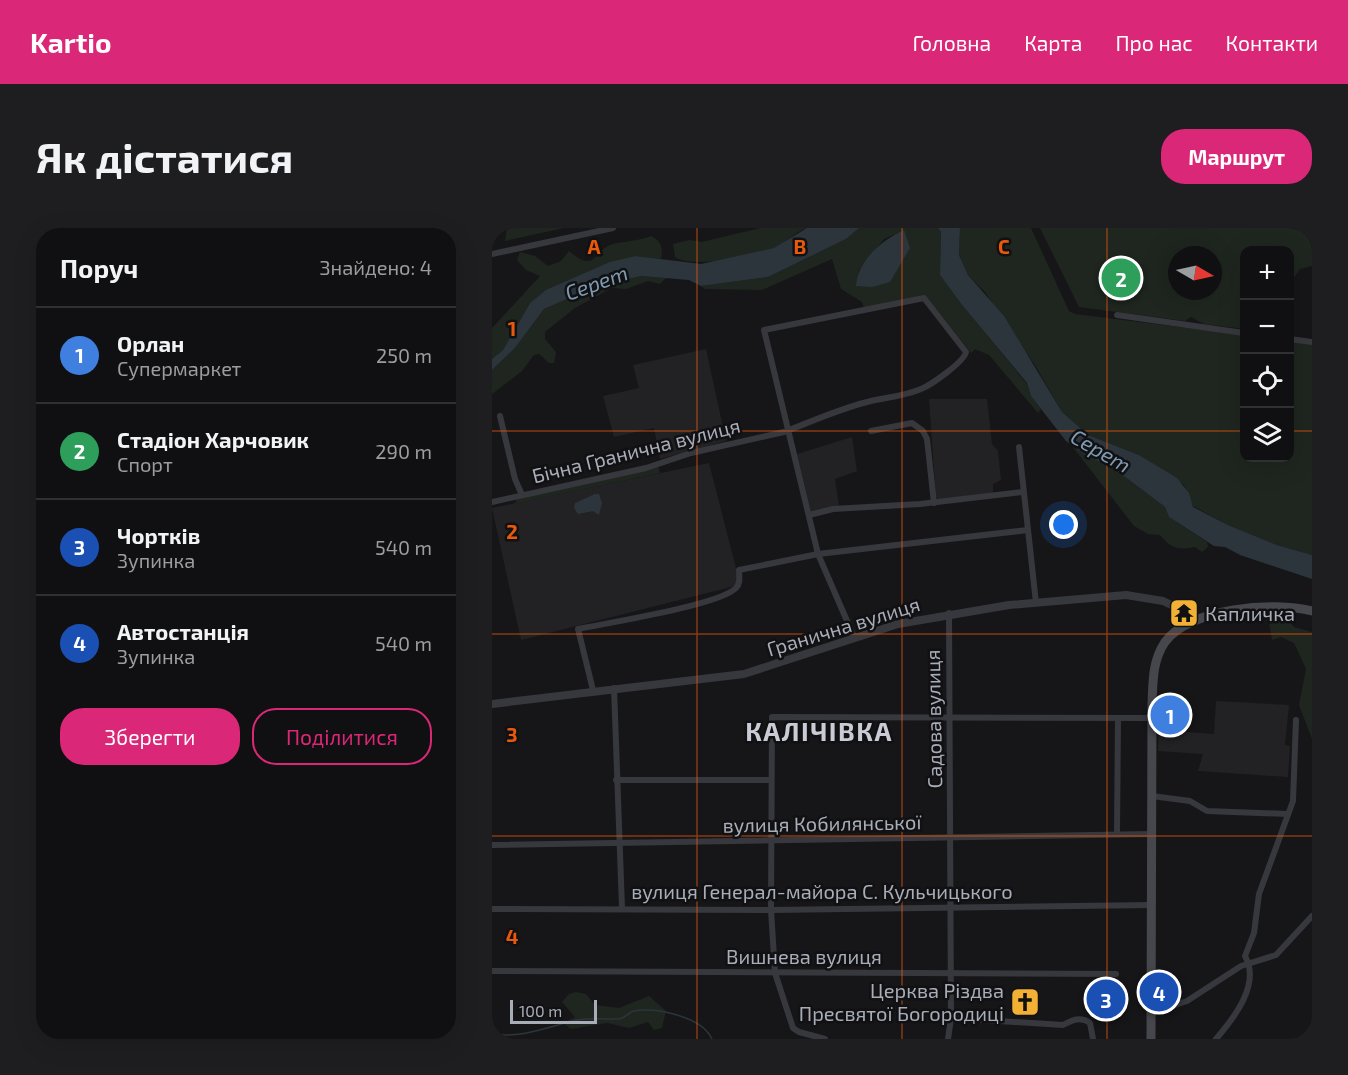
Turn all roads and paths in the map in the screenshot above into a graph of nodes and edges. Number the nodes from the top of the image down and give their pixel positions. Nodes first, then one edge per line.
1 (613, 228) edge
2 (492, 254) edge
3 (1117, 315) dead end
4 (1240, 332) edge
5 (1294, 340) edge
6 (1312, 342) edge
7 (500, 416) dead end
8 (788, 430) junction
9 (871, 431) dead end
10 (1019, 447) dead end
11 (1023, 492) junction
12 (522, 495) junction
13 (492, 502) edge
14 (934, 503) junction
15 (809, 515) junction
16 (1028, 530) junction
17 (818, 554) junction
18 (1036, 603) junction
19 (1312, 611) edge
20 (949, 613) junction
21 (1200, 619) junction
22 (855, 637) junction
23 (614, 688) junction
24 (593, 690) junction
25 (492, 704) edge
26 (950, 716) junction
27 (1152, 717) junction
28 (1118, 718) junction
29 (1296, 720) dead end
30 (616, 780) junction
31 (770, 780) junction
32 (1152, 796) junction
33 (1288, 814) junction
34 (1117, 834) junction
35 (1152, 834) junction
36 (951, 839) junction
37 (618, 841) junction
38 (770, 841) junction
39 (492, 845) edge
40 (1152, 905) junction
41 (622, 908) junction
42 (492, 909) edge
43 (950, 909) junction
44 (771, 910) junction
45 (1312, 916) edge
46 (1250, 964) junction
47 (492, 971) edge
48 (775, 973) junction
49 (951, 973) junction
50 (1116, 974) dead end
51 (1151, 1013) junction
52 (951, 1018) junction
53 (825, 1039) edge
54 (948, 1039) edge
55 (1093, 1039) edge
56 (1151, 1039) edge
57 (1216, 1039) edge

1 - 2 street
3 - 4 street
5 - 6 street
7 - 12 street
8 - 8 street, Бічна Гранична вулиця
8 - 12 street, Бічна Гранична вулиця
8 - 15 street
9 - 14 street
10 - 11 street
11 - 14 street
11 - 16 street
12 - 13 street, Бічна Гранична вулиця
14 - 15 street
15 - 17 street
16 - 17 street
16 - 18 street
17 - 22 street
17 - 24 street
18 - 20 street, Гранична вулиця
18 - 21 street, Гранична вулиця
19 - 21 main road
20 - 22 street, Гранична вулиця
20 - 26 street, Садова вулиця
21 - 27 main road
22 - 23 street, Гранична вулиця
23 - 24 street, Гранична вулиця
23 - 30 street
24 - 25 street, Гранична вулиця
26 - 28 street
26 - 31 street
26 - 36 street, Садова вулиця
27 - 28 street
27 - 32 main road
28 - 34 street
29 - 33 street
30 - 31 street
30 - 37 street
31 - 38 street
32 - 33 street
32 - 35 main road
33 - 46 street
34 - 35 street, вулиця Кобилянської
34 - 36 street, вулиця Кобилянської
35 - 40 main road
36 - 38 street, вулиця Кобилянської
36 - 43 street, Садова вулиця
37 - 38 street, вулиця Кобилянської
37 - 39 street, вулиця Кобилянської
37 - 41 street
38 - 44 street
40 - 43 street, вулиця Генерал-майора С. Кульчицького
40 - 51 main road
41 - 42 street, вулиця Генерал-майора С. Кульчицького
41 - 44 street, вулиця Генерал-майора С. Кульчицького
43 - 44 street, вулиця Генерал-майора С. Кульчицького
43 - 49 street, Садова вулиця
44 - 48 street
45 - 46 street
46 - 51 street
46 - 57 street
47 - 48 street, Вишнева вулиця
48 - 49 street, Вишнева вулиця
48 - 53 street
49 - 50 street, Вишнева вулиця
49 - 52 street, Садова вулиця
51 - 56 main road
52 - 54 street, Садова вулиця
52 - 55 street

